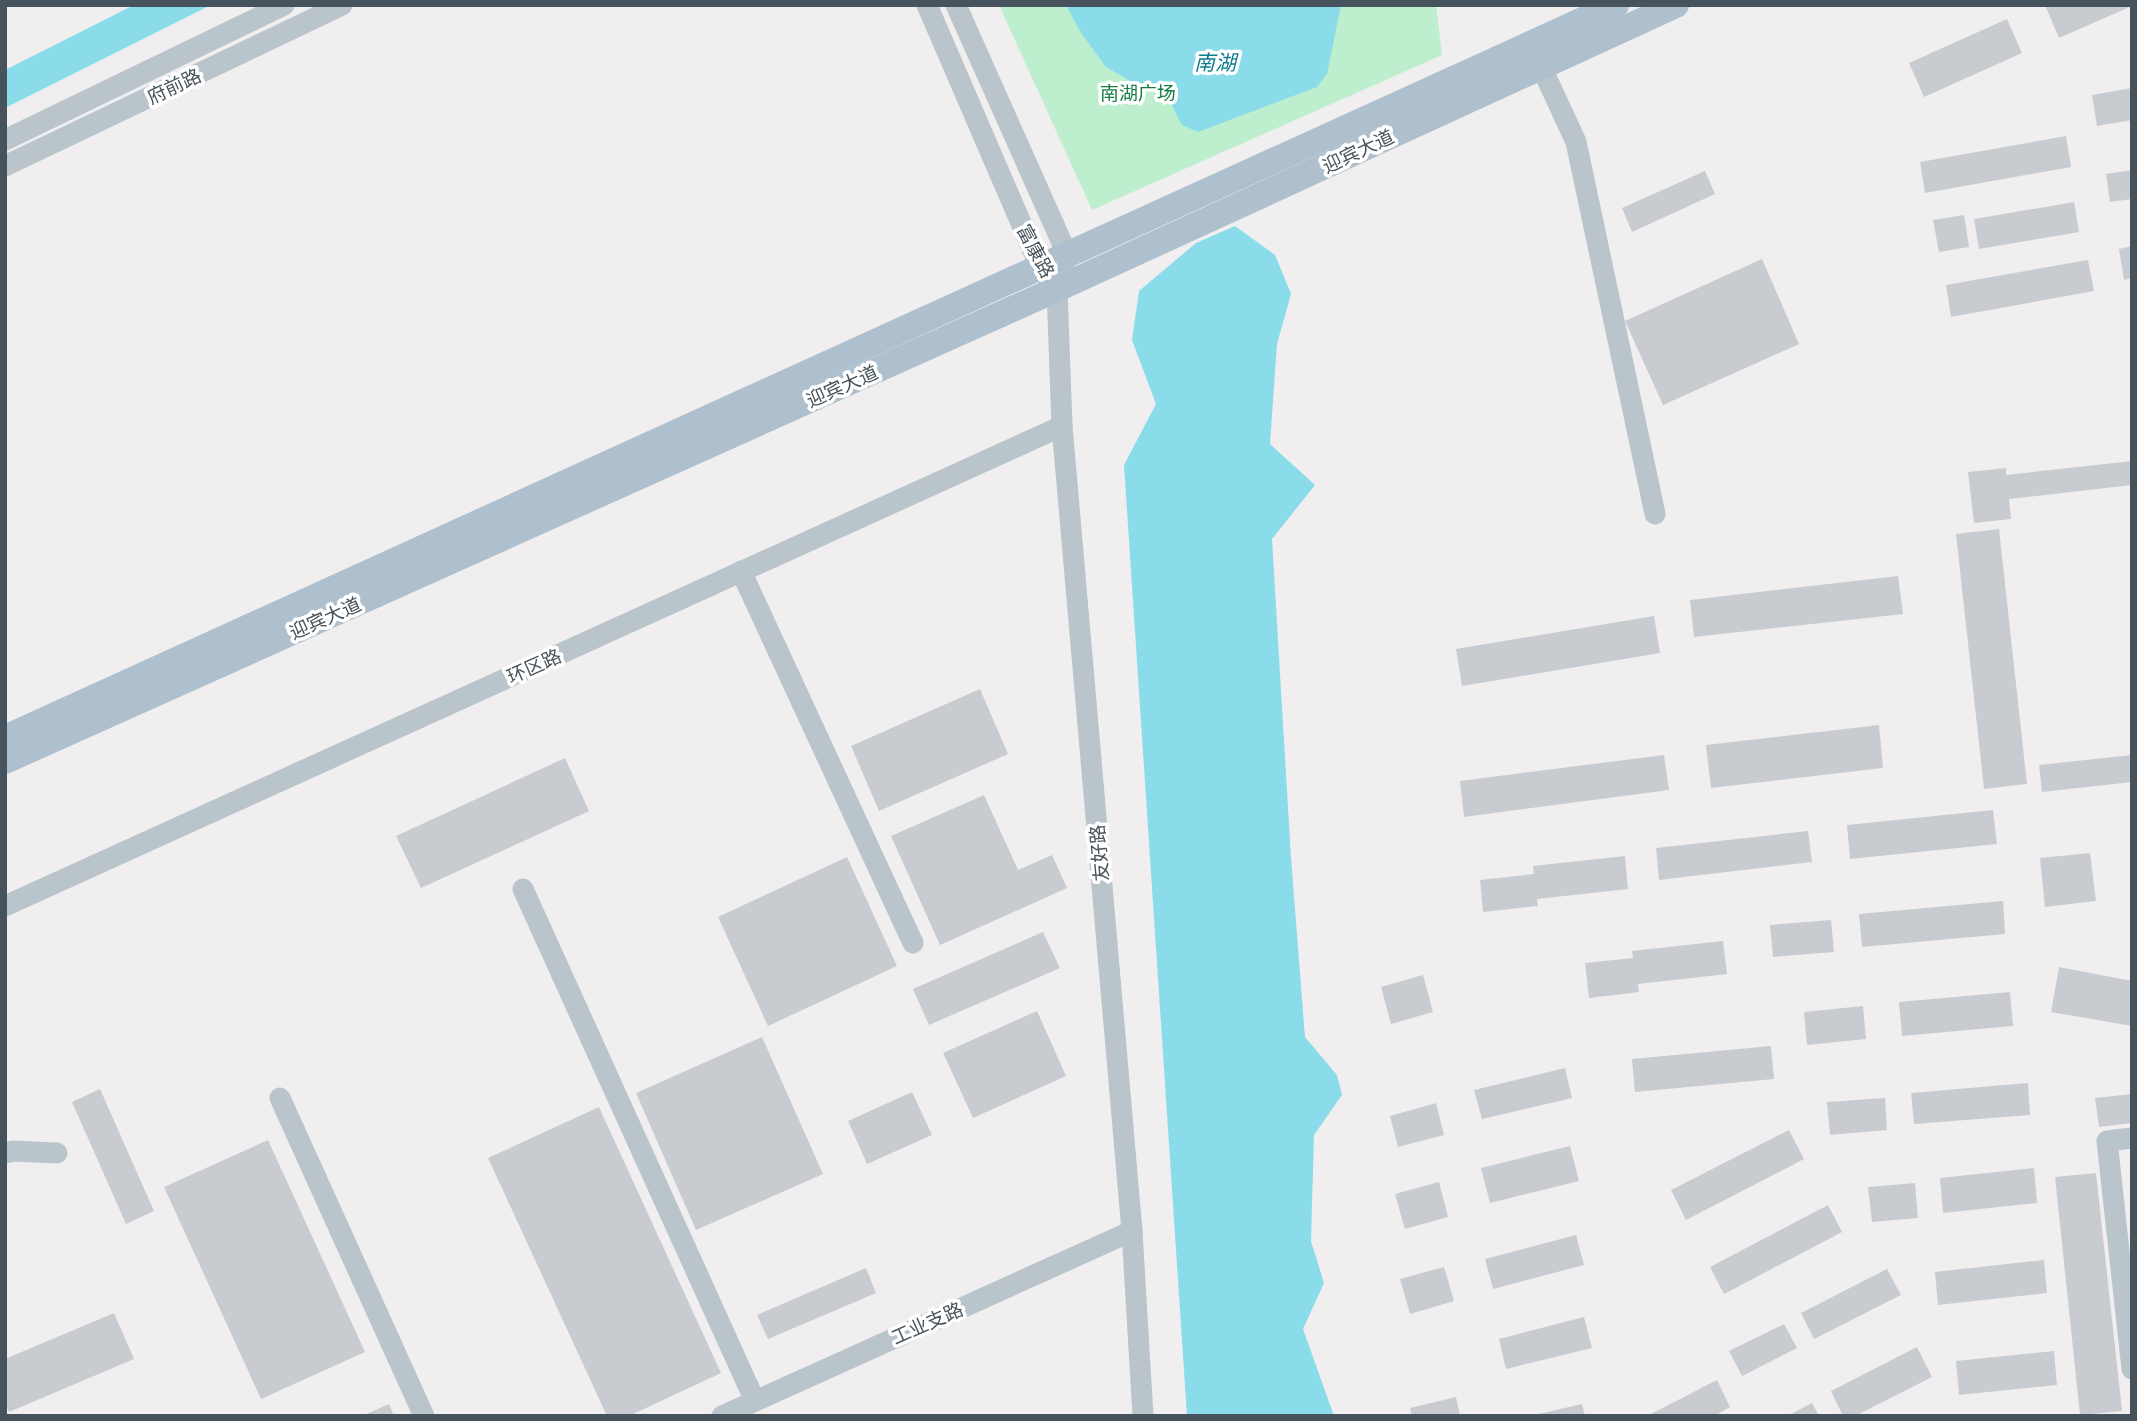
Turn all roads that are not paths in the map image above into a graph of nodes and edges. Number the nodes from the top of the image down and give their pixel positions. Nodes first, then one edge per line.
1 (284, 5) edge
2 (342, 5) edge
3 (927, 5) edge
4 (956, 5) edge
5 (1616, 5) edge
6 (1676, 5) edge
7 (1541, 66) junction
8 (7, 153) edge
9 (1067, 254) junction
10 (1040, 267) junction
11 (1057, 289) junction
12 (1062, 426) junction
13 (1655, 514) dead end
14 (741, 571) junction
15 (5, 738) edge
16 (5, 761) edge
17 (523, 889) dead end
18 (5, 906) edge
19 (913, 943) dead end
20 (280, 1097) dead end
21 (2132, 1138) edge
22 (5, 1153) edge
23 (57, 1153) dead end
24 (1132, 1231) junction
25 (2132, 1369) edge
26 (755, 1401) junction
27 (424, 1416) edge
28 (722, 1416) edge
29 (1143, 1416) edge

1 - 8 street, 府前路
2 - 8 street, 府前路
3 - 10 street, 富康路
4 - 9 street, 富康路
5 - 9 main road, 迎宾大道
6 - 7 main road, 迎宾大道
7 - 11 main road, 迎宾大道
7 - 13 street
9 - 10 main road, 迎宾大道
9 - 11 street, 富康路
10 - 11 street, 富康路
10 - 15 main road, 迎宾大道
11 - 12 street, 友好路
11 - 16 main road, 迎宾大道
12 - 14 street, 环区路
12 - 24 street, 友好路
14 - 18 street, 环区路
14 - 19 street
17 - 26 street
20 - 27 street
21 - 25 street
22 - 23 street
24 - 26 street, 工业支路
24 - 29 street, 友好路
26 - 28 street, 工业支路

